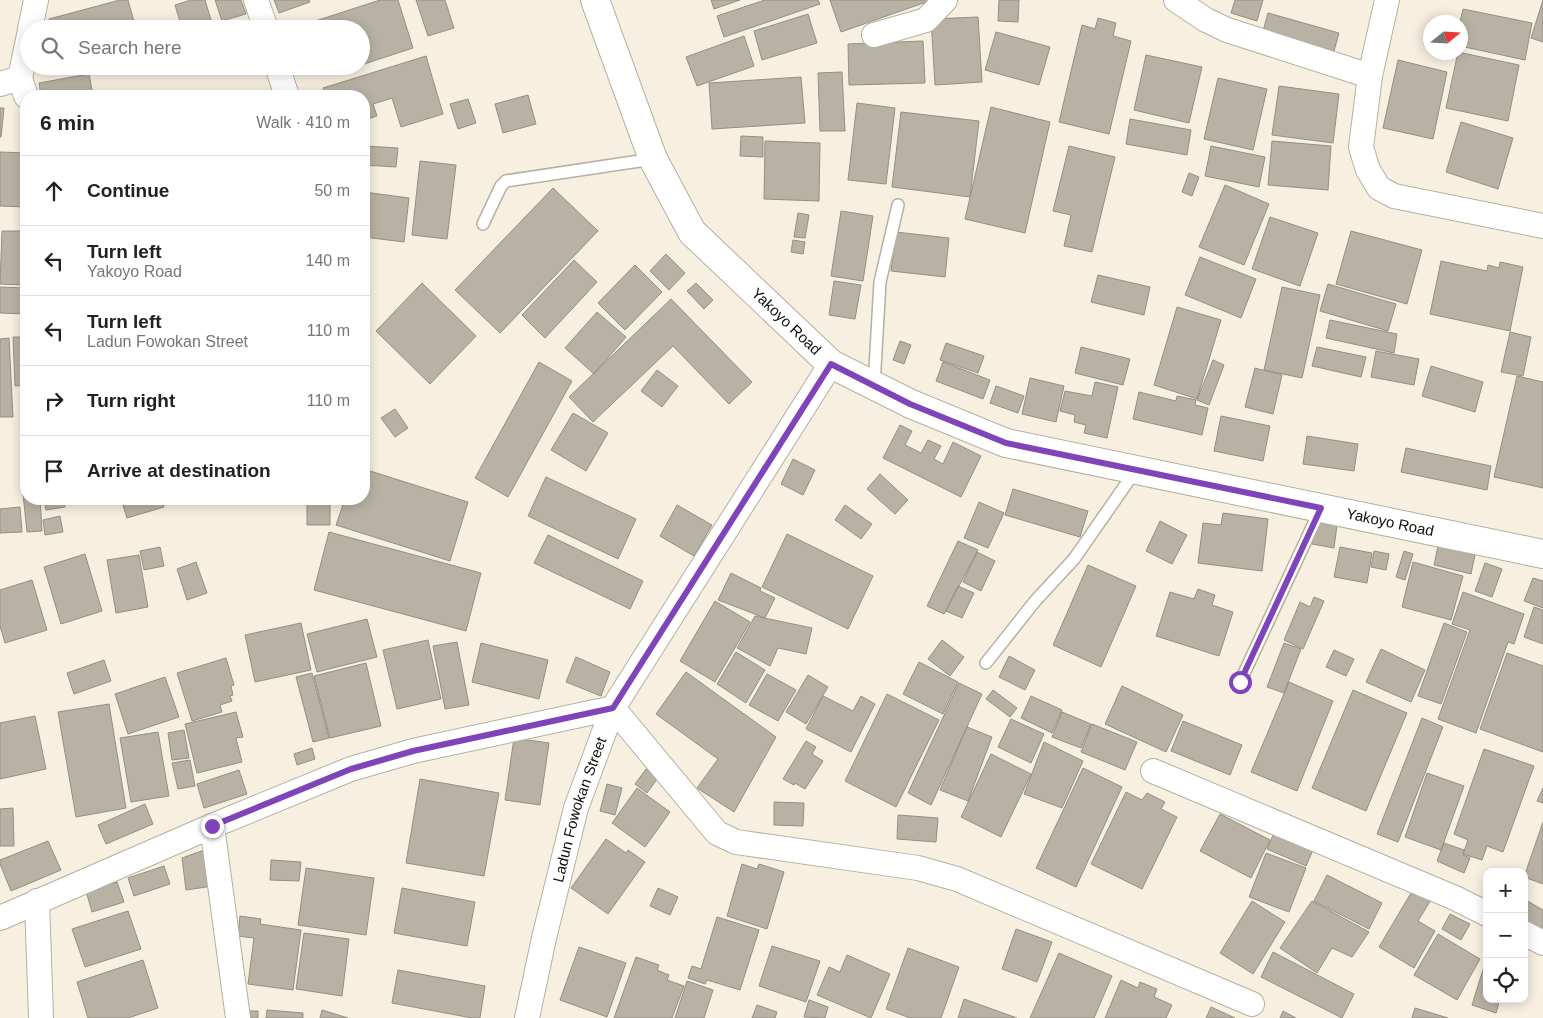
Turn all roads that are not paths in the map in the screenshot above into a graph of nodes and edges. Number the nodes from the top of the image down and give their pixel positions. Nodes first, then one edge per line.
1 (36, 0) edge
2 (256, 0) edge
3 (595, 0) edge
4 (945, 0) edge
5 (1176, 0) edge
6 (1387, 0) edge
7 (32, 20) edge
8 (263, 20) edge
9 (874, 34) dead end
10 (20, 68) edge
11 (280, 75) edge
12 (1370, 76) junction
13 (15, 86) edge
14 (285, 90) edge
15 (653, 159) junction
16 (898, 205) dead end
17 (483, 224) dead end
18 (1543, 226) edge
19 (831, 364) junction
20 (874, 386) junction
21 (1136, 470) junction
22 (1321, 508) junction
23 (1543, 554) edge
24 (986, 663) dead end
25 (1240, 682) dead end
26 (613, 708) junction
27 (1153, 771) dead end
28 (212, 826) junction
29 (37, 901) junction
30 (1485, 913) edge
31 (0, 918) edge
32 (1528, 935) edge
33 (1543, 942) edge
34 (1252, 1004) dead end
35 (41, 1018) edge
36 (238, 1018) edge
37 (527, 1018) edge

1 - 7 street
2 - 8 street
3 - 15 main road, Yakoyo Road
4 - 9 street
5 - 12 street
6 - 12 street
10 - 13 street
11 - 14 street
12 - 18 street
15 - 17 lane
15 - 19 main road, Yakoyo Road
16 - 20 lane
19 - 20 main road, Yakoyo Road
19 - 26 street, Ladun Fowokan Street
20 - 21 main road, Yakoyo Road
21 - 22 main road, Yakoyo Road
21 - 24 lane
22 - 23 main road, Yakoyo Road
22 - 25 lane
26 - 28 street
26 - 34 street
26 - 37 street, Ladun Fowokan Street
27 - 30 street
28 - 29 street
28 - 36 street
29 - 31 street
29 - 35 street
32 - 33 street

